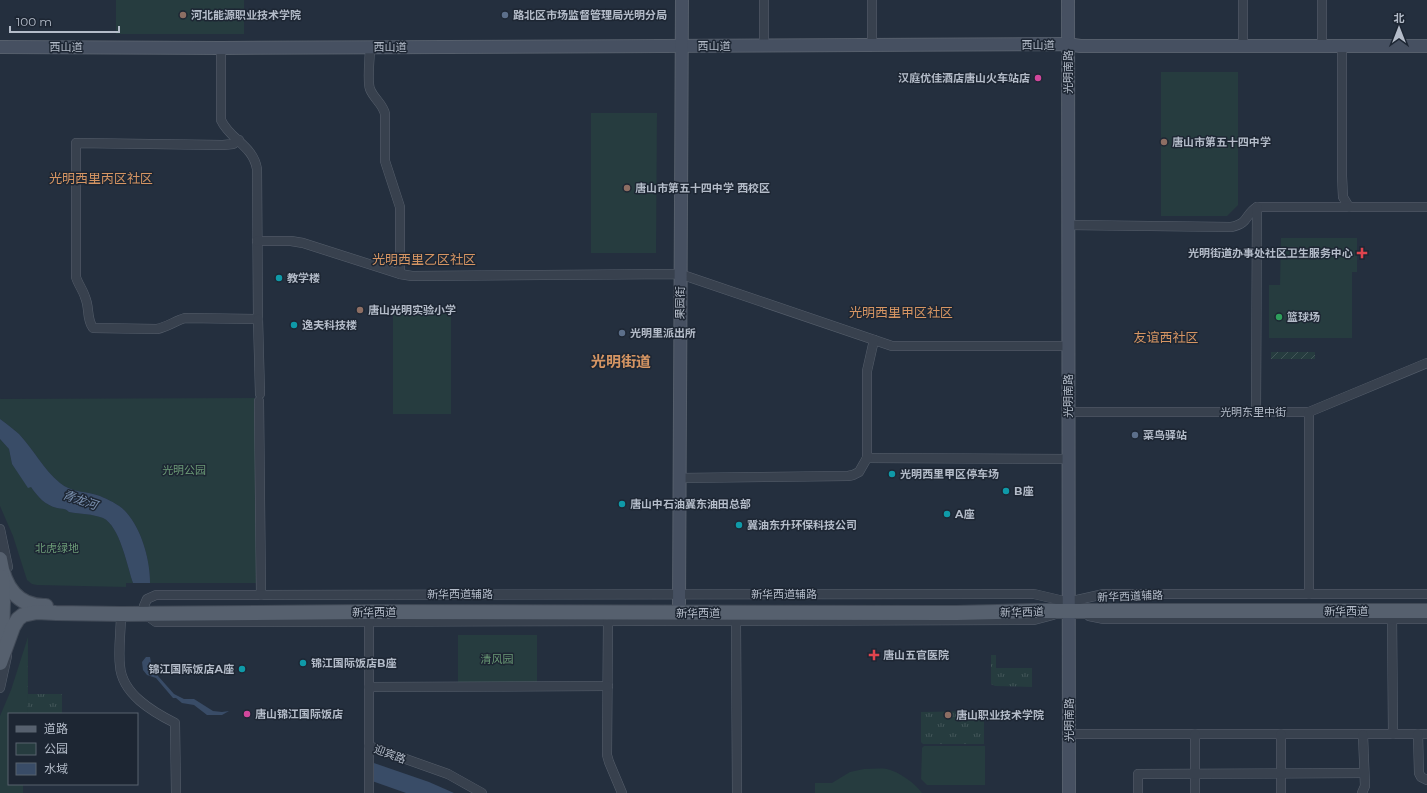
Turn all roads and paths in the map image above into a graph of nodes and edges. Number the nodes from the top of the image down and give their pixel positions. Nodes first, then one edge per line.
1 (682, 0) edge
2 (764, 0) edge
3 (872, 0) edge
4 (1068, 0) edge
5 (1243, 0) edge
6 (1322, 0) edge
7 (1068, 44) junction
8 (872, 45) junction
9 (682, 46) junction
10 (764, 46) junction
11 (1243, 46) junction
12 (1322, 46) junction
13 (1342, 46) junction
14 (1427, 46) edge
15 (0, 47) edge
16 (370, 47) junction
17 (221, 48) junction
18 (239, 140) junction
19 (1257, 207) junction
20 (1349, 207) junction
21 (1427, 207) edge
22 (1068, 225) junction
23 (257, 241) junction
24 (400, 274) junction
25 (680, 274) junction
26 (258, 319) junction
27 (874, 340) junction
28 (1068, 346) junction
29 (1427, 363) edge
30 (1068, 412) junction
31 (1256, 412) junction
32 (1309, 412) junction
33 (867, 458) junction
34 (1069, 459) junction
35 (680, 478) junction
36 (0, 529) edge
37 (0, 564) edge
38 (1309, 594) junction
39 (1427, 594) edge
40 (261, 595) junction
41 (680, 599) junction
42 (1427, 603) edge
43 (1069, 607) junction
44 (144, 609) junction
45 (55, 610) junction
46 (1427, 611) edge
47 (222, 613) junction
48 (121, 614) junction
49 (1392, 615) junction
50 (1427, 619) edge
51 (369, 621) junction
52 (608, 621) junction
53 (736, 621) junction
54 (207, 622) junction
55 (0, 660) edge
56 (608, 686) junction
57 (369, 687) junction
58 (0, 688) edge
59 (1069, 734) junction
60 (1195, 734) junction
61 (1281, 734) junction
62 (1363, 734) junction
63 (1393, 734) junction
64 (1423, 734) edge
65 (369, 750) junction
66 (1364, 773) junction
67 (1195, 774) junction
68 (1281, 774) junction
69 (1427, 780) edge
70 (369, 790) edge
71 (176, 793) edge
72 (482, 793) edge
73 (622, 793) edge
74 (737, 793) edge
75 (1069, 793) edge
76 (1138, 793) edge
77 (1195, 793) edge
78 (1281, 793) edge
79 (1362, 793) edge

1 - 9 street, 果园街
2 - 10 street
3 - 8 street
4 - 7 street, 光明南路
5 - 11 street
6 - 12 street
7 - 8 street, 西山道
7 - 11 street, 西山道
7 - 22 street, 光明南路
8 - 10 street, 西山道
9 - 10 street, 西山道
9 - 16 street, 西山道
9 - 25 street, 果园街
11 - 12 street, 西山道
12 - 13 street, 西山道
13 - 14 street, 西山道
13 - 20 street
15 - 17 street, 西山道
16 - 17 street, 西山道
16 - 24 street
17 - 18 street
18 - 23 street
18 - 26 street
19 - 20 street
19 - 22 street
19 - 31 street
20 - 21 street
22 - 28 street, 光明南路
23 - 24 street
23 - 26 street
24 - 25 street
25 - 27 street
25 - 35 street, 果园街
26 - 40 street
27 - 28 street
27 - 33 street
28 - 30 street, 光明南路
29 - 32 street, 光明东里中街
30 - 31 street, 光明东里中街
30 - 34 street, 光明南路
31 - 32 street, 光明东里中街
32 - 38 street
33 - 34 street
33 - 35 street
34 - 43 street, 光明南路
35 - 41 street, 果园街
36 - 45 street
37 - 45 main road, 新华西道
37 - 55 main road
38 - 39 street, 新华西道辅路
38 - 43 street, 新华西道辅路
40 - 41 street, 新华西道辅路
40 - 44 street, 新华西道辅路
41 - 43 main road, 新华西道
41 - 44 main road, 新华西道
42 - 43 main road, 新华西道
43 - 47 main road, 新华西道
43 - 49 main road, 新华西道
43 - 53 street, 新华西道辅路
43 - 59 street, 光明南路
44 - 45 main road, 新华西道
44 - 47 main road, 新华西道
44 - 48 main road, 新华西道
44 - 54 street, 新华西道辅路
45 - 48 main road, 新华西道
45 - 55 main road, 新华西道
45 - 58 street
46 - 49 main road, 新华西道
47 - 54 street
48 - 71 street
49 - 50 street
49 - 63 street
51 - 52 street, 新华西道辅路
51 - 54 street, 新华西道辅路
51 - 57 street, 迎宾路
52 - 53 street, 新华西道辅路
52 - 56 street
53 - 74 street
56 - 57 street
56 - 73 street
57 - 65 street, 迎宾路
59 - 60 street
59 - 75 street, 光明南路
60 - 61 street
60 - 67 street
61 - 62 street
61 - 68 street
62 - 63 street
62 - 66 street
63 - 64 street
64 - 69 street
65 - 70 street
65 - 72 street, 迎宾路
66 - 68 street
66 - 79 street
67 - 68 street
67 - 76 street
67 - 77 street
68 - 78 street

